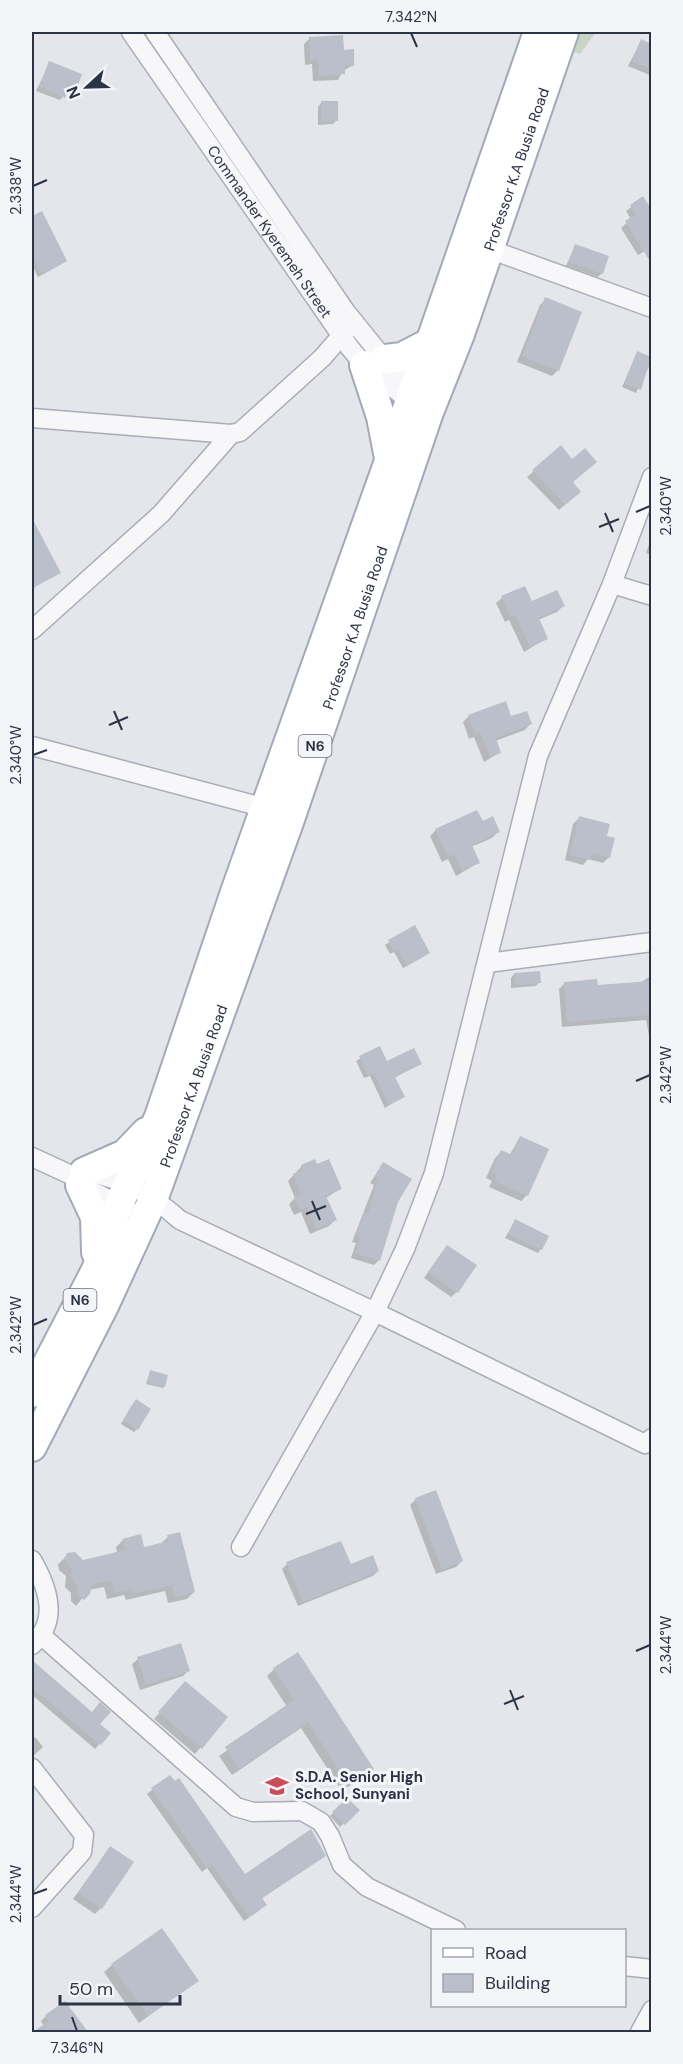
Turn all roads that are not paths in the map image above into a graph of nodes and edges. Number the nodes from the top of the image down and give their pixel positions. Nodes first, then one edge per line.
1 (131, 32) edge
2 (155, 32) edge
3 (548, 41) edge
4 (489, 249) junction
5 (651, 308) edge
6 (354, 321) junction
7 (341, 336) junction
8 (431, 342) junction
9 (375, 362) junction
10 (422, 400) junction
11 (32, 418) edge
12 (231, 434) junction
13 (389, 461) junction
14 (651, 477) edge
15 (612, 584) junction
16 (651, 596) edge
17 (32, 630) edge
18 (32, 746) edge
19 (266, 808) junction
20 (651, 942) edge
21 (487, 963) junction
22 (159, 1117) junction
23 (32, 1157) edge
24 (78, 1177) junction
25 (124, 1193) junction
26 (149, 1208) junction
27 (96, 1270) junction
28 (375, 1312) junction
29 (32, 1393) edge
30 (649, 1444) edge
31 (32, 1447) edge
32 (241, 1547) dead end
33 (32, 1560) edge
34 (37, 1640) edge
35 (32, 1768) edge
36 (32, 1908) edge
37 (454, 1929) edge
38 (626, 1966) edge
39 (651, 1969) edge
40 (651, 2010) edge
41 (640, 2032) edge

1 - 7 street, Commander Kyeremeh Street
2 - 6 street, Commander Kyeremeh Street
3 - 4 main road, Professor K.A Busia Road / N6
3 - 8 main road, Professor K.A Busia Road / N6
4 - 5 street
4 - 10 main road, Professor K.A Busia Road / N6
6 - 7 street
6 - 9 street, Commander Kyeremeh Street
7 - 9 street, Commander Kyeremeh Street
7 - 12 street
8 - 9 main road
8 - 10 main road, Professor K.A Busia Road / N6
9 - 10 street, Commander Kyeremeh Street
9 - 13 main road
10 - 13 main road, Professor K.A Busia Road / N6
10 - 26 main road, Professor K.A Busia Road / N6
11 - 12 street
12 - 17 street
13 - 19 main road, Professor K.A Busia Road / N6
14 - 15 street
15 - 16 street
15 - 21 street
18 - 19 street
19 - 22 main road, Professor K.A Busia Road / N6
20 - 21 street
21 - 28 street
22 - 24 main road
22 - 25 main road, Professor K.A Busia Road / N6
23 - 24 street
24 - 25 street
24 - 27 main road
25 - 26 street
25 - 27 main road, Professor K.A Busia Road / N6
26 - 28 street
26 - 31 main road, Professor K.A Busia Road / N6
27 - 29 main road, Professor K.A Busia Road / N6
28 - 30 street
28 - 32 street
33 - 34 street
34 - 37 street
35 - 36 street
38 - 39 street
40 - 41 street

